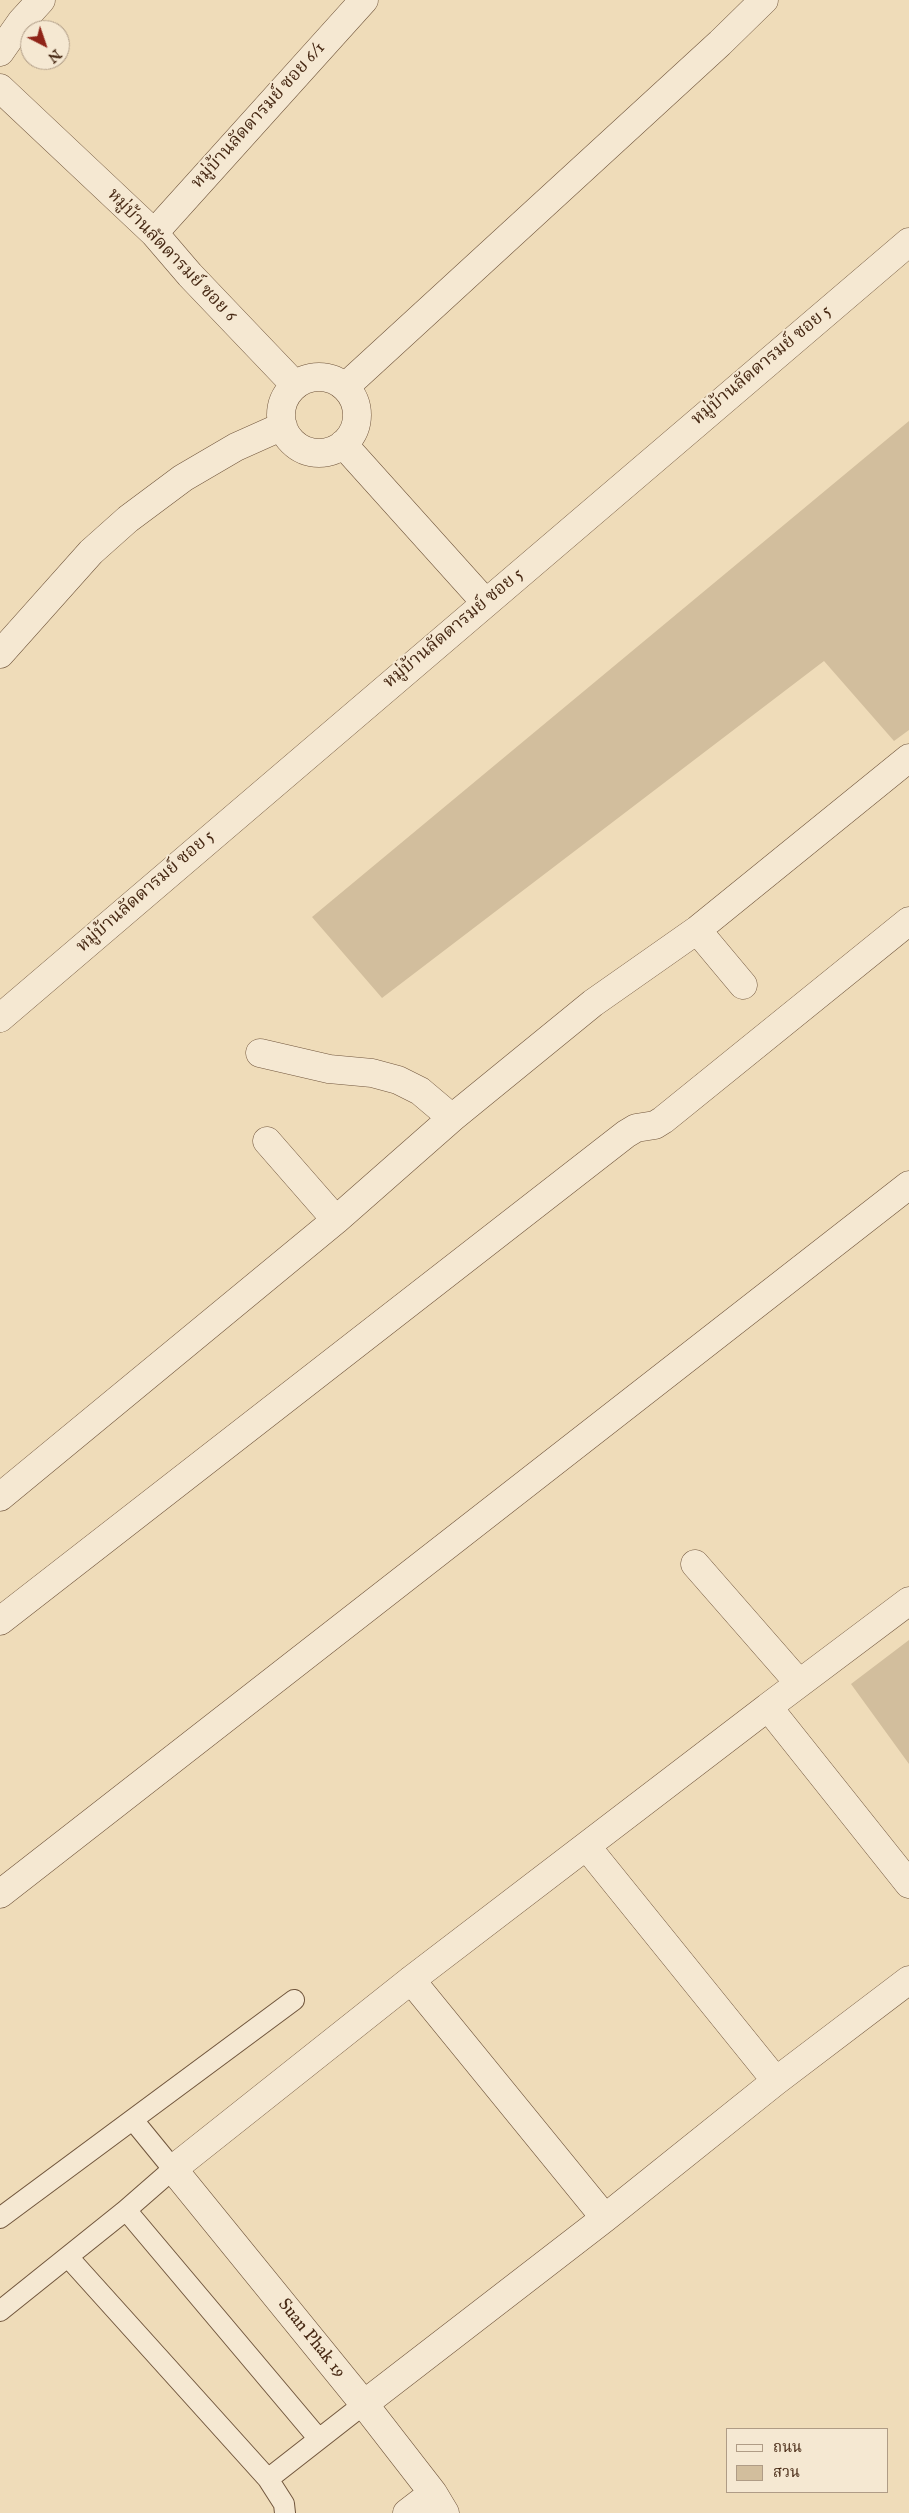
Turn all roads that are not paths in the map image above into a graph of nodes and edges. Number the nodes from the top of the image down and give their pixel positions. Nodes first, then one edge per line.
1 (41, 0) edge
2 (364, 0) edge
3 (764, 0) edge
4 (0, 52) edge
5 (0, 88) edge
6 (154, 233) junction
7 (909, 242) edge
8 (295, 386) junction
9 (345, 387) junction
10 (282, 426) junction
11 (343, 444) junction
12 (485, 602) junction
13 (0, 654) edge
14 (909, 758) edge
15 (909, 921) edge
16 (697, 930) junction
17 (743, 985) dead end
18 (0, 1018) edge
19 (260, 1053) dead end
20 (452, 1118) junction
21 (267, 1141) dead end
22 (909, 1185) edge
23 (336, 1220) junction
24 (0, 1497) edge
25 (695, 1564) dead end
26 (909, 1601) edge
27 (0, 1621) edge
28 (799, 1683) junction
29 (768, 1706) junction
30 (587, 1847) junction
31 (909, 1884) edge
32 (0, 1894) edge
33 (411, 1980) junction
34 (909, 1980) edge
35 (294, 2000) dead end
36 (776, 2081) junction
37 (133, 2120) junction
38 (173, 2169) junction
39 (126, 2210) junction
40 (0, 2218) edge
41 (605, 2218) junction
42 (68, 2257) junction
43 (0, 2311) edge
44 (364, 2404) junction
45 (318, 2438) junction
46 (268, 2479) junction
47 (439, 2503) edge
48 (286, 2513) edge
49 (407, 2513) edge

1 - 4 street
2 - 6 street, หมู่บ้านลัดดารมย์ ซอย 6/1
3 - 9 street
5 - 6 street, หมู่บ้านลัดดารมย์ ซอย 6
6 - 8 street, หมู่บ้านลัดดารมย์ ซอย 6
7 - 12 street, หมู่บ้านลัดดารมย์ ซอย 5
8 - 9 street
8 - 10 street
9 - 11 street
10 - 11 street
10 - 13 street
11 - 12 street
12 - 18 street, หมู่บ้านลัดดารมย์ ซอย 5
14 - 16 street
15 - 27 street
16 - 17 street
16 - 20 street
19 - 20 street
20 - 23 street
21 - 23 street
22 - 32 street
23 - 24 street
25 - 28 street
26 - 28 street
28 - 29 street
29 - 30 street
29 - 31 street
30 - 33 street
30 - 36 street
33 - 38 street
33 - 41 street
34 - 36 street
35 - 37 lane
36 - 41 street
37 - 38 lane
37 - 40 lane
38 - 39 lane
38 - 44 street, Suan Phak 19
39 - 42 lane
39 - 45 lane
41 - 44 street
42 - 43 lane
42 - 46 lane
44 - 45 lane
44 - 47 street, Suan Phak 19
45 - 46 lane
46 - 48 lane
47 - 49 street

